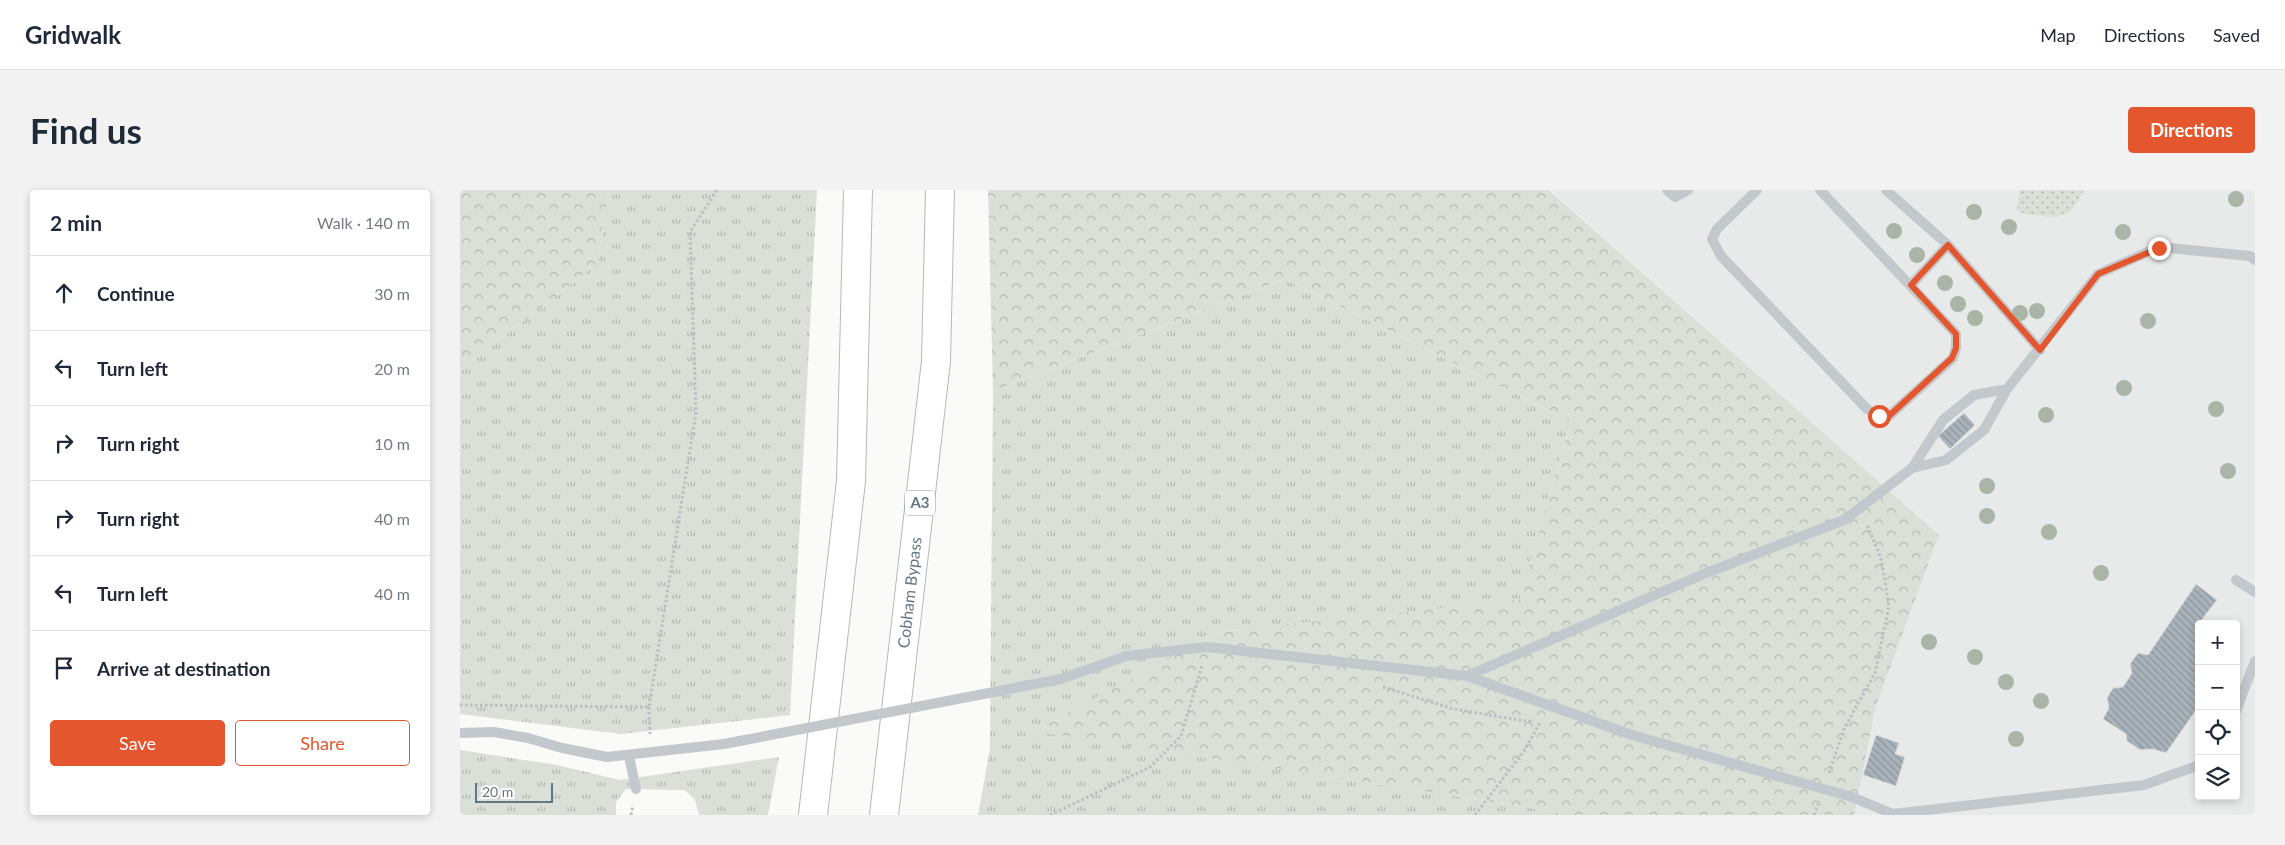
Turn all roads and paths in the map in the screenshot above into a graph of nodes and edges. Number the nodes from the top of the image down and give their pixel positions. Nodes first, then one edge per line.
1 (717, 190) edge
2 (858, 190) edge
3 (940, 190) edge
4 (1667, 190) edge
5 (1688, 190) edge
6 (1757, 190) edge
7 (1820, 190) edge
8 (1886, 190) edge
9 (1948, 245) junction
10 (2255, 260) edge
11 (1911, 285) junction
12 (2040, 350) junction
13 (2007, 389) junction
14 (1912, 468) junction
15 (1860, 508) junction
16 (2236, 580) dead end
17 (2255, 592) edge
18 (2255, 661) edge
19 (1194, 662) dead end
20 (1467, 676) junction
21 (1374, 684) dead end
22 (2240, 700) edge
23 (460, 705) edge
24 (1550, 705) junction
25 (649, 707) junction
26 (1542, 720) junction
27 (1550, 720) dead end
28 (460, 733) edge
29 (650, 742) dead end
30 (629, 756) junction
31 (2195, 766) edge
32 (636, 789) dead end
33 (1823, 790) junction
34 (813, 815) edge
35 (884, 815) edge
36 (1050, 815) edge
37 (1475, 815) edge
38 (1814, 815) edge

1 - 25 path
2 - 34 highway
3 - 35 highway, Cobham Bypass / A3
4 - 5 lane
6 - 11 lane
7 - 11 lane
8 - 9 lane
9 - 11 lane
9 - 12 lane
10 - 12 lane
12 - 13 lane
13 - 14 lane
13 - 14 lane
14 - 15 lane
15 - 20 lane
15 - 33 path
16 - 17 lane
18 - 22 lane
19 - 36 path
20 - 24 lane
20 - 30 lane, bridge
21 - 26 path
23 - 25 path
24 - 26 path
24 - 33 lane
25 - 29 path
26 - 27 path
26 - 37 path
28 - 30 lane
30 - 32 lane
31 - 33 lane
33 - 38 path

